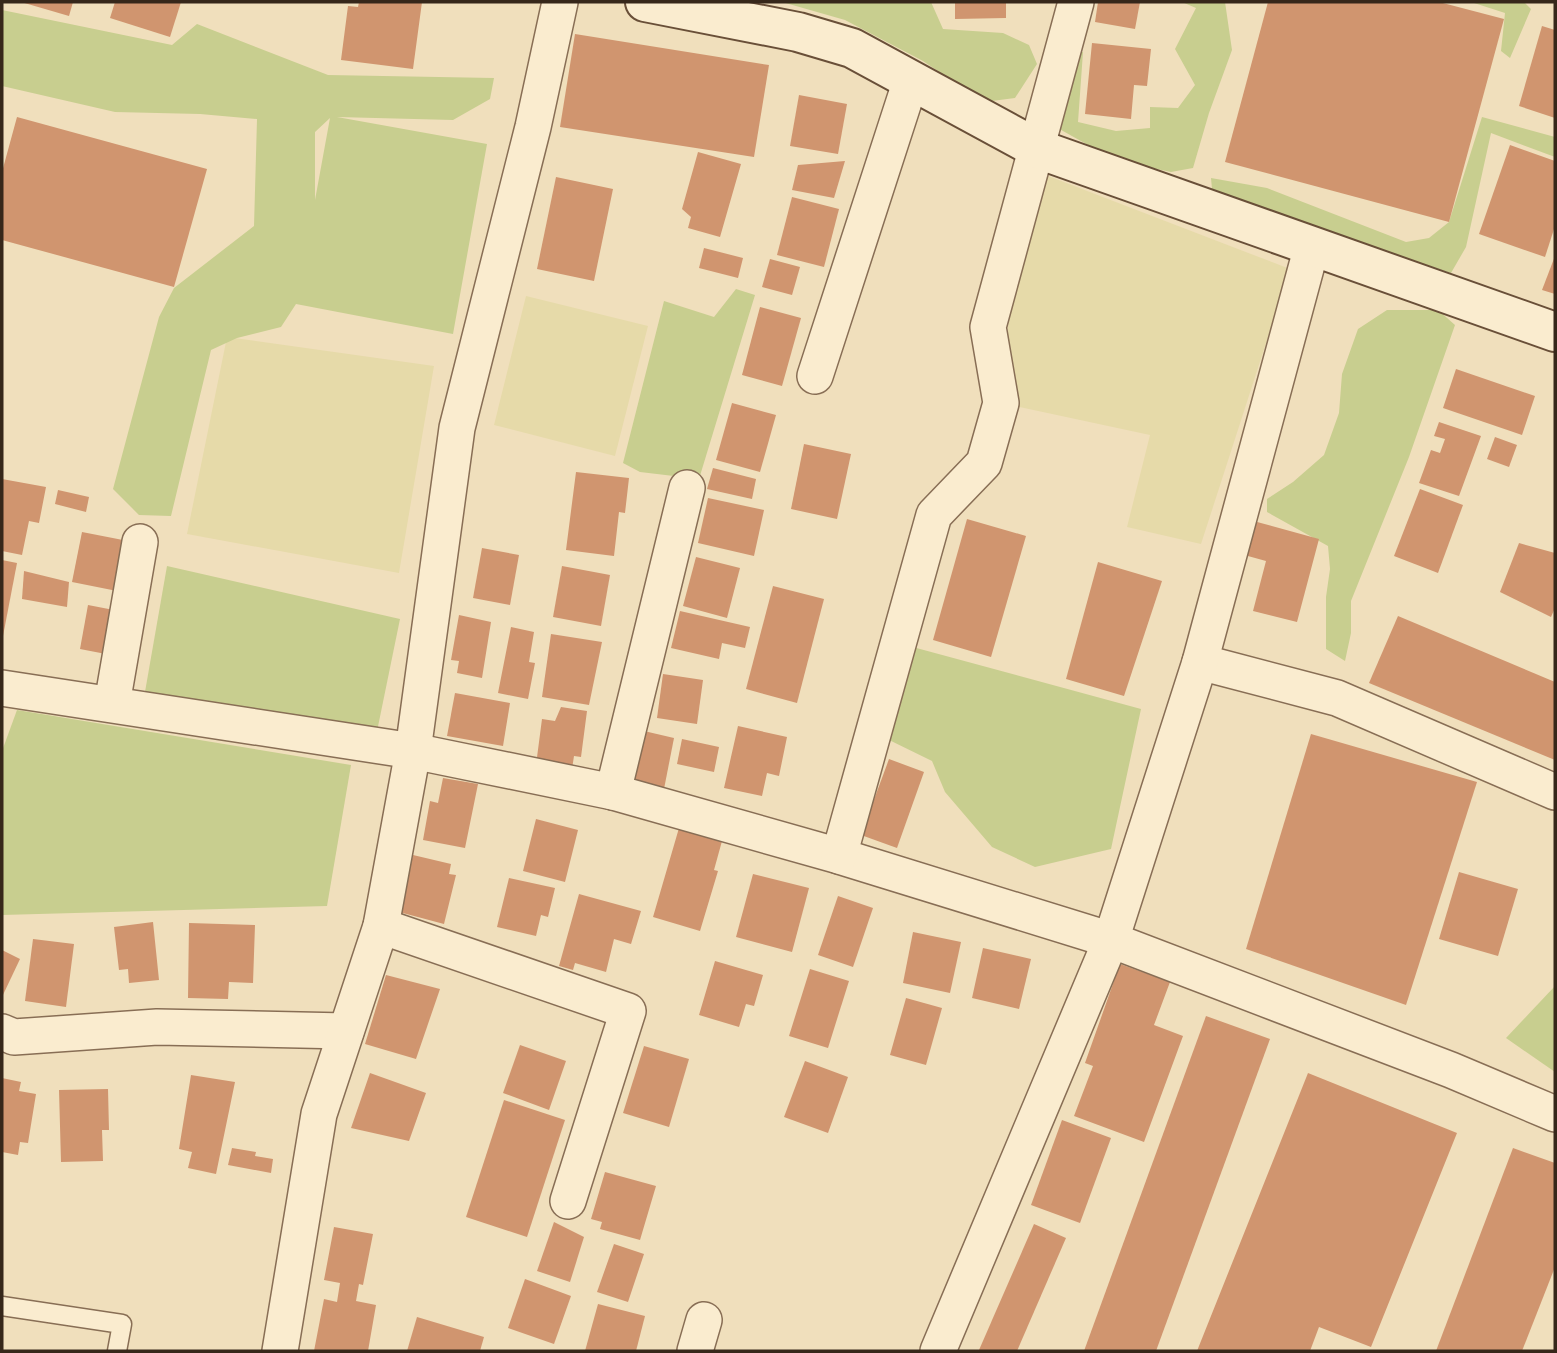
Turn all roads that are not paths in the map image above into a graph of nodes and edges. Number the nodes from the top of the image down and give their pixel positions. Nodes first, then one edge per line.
1 (560, 2) edge
2 (645, 2) edge
3 (1076, 2) edge
4 (911, 80) junction
5 (1038, 149) junction
6 (1312, 246) junction
7 (1555, 332) edge
8 (815, 376) dead end
9 (687, 488) dead end
10 (140, 542) dead end
11 (1200, 662) junction
12 (5, 698) edge
13 (112, 705) junction
14 (413, 751) junction
15 (613, 792) junction
16 (1555, 792) edge
17 (839, 856) junction
18 (381, 926) junction
19 (1111, 940) junction
20 (346, 1031) junction
21 (2, 1032) edge
22 (1555, 1114) edge
23 (568, 1201) dead end
24 (2, 1306) edge
25 (117, 1351) edge
26 (280, 1351) edge
27 (938, 1351) edge

1 - 14 street
2 - 4 street
3 - 5 street
4 - 5 street
4 - 8 street
5 - 6 street
5 - 17 street
6 - 7 street
6 - 11 street
9 - 15 street
10 - 13 street
11 - 16 street
11 - 19 street
12 - 13 street
13 - 14 street
14 - 15 street
14 - 18 street
15 - 17 street
17 - 19 street
18 - 20 street
18 - 23 street
19 - 22 street
19 - 27 street
20 - 21 street
20 - 26 street
24 - 25 lane

